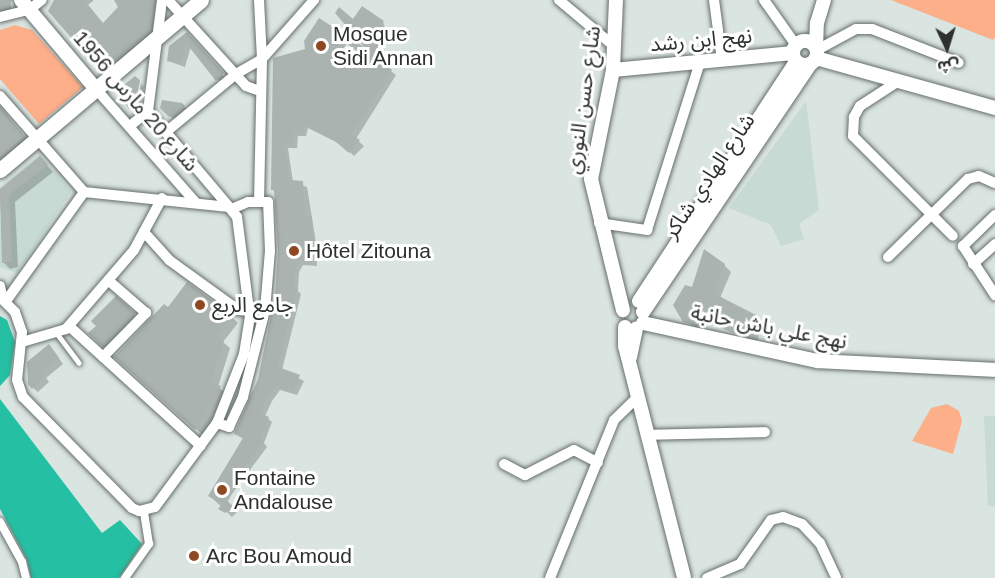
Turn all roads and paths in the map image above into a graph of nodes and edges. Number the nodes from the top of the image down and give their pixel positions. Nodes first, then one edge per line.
1 (42, 0) edge
2 (162, 0) edge
3 (168, 0) edge
4 (201, 0) edge
5 (259, 0) edge
6 (314, 0) edge
7 (560, 0) edge
8 (616, 0) edge
9 (714, 0) edge
10 (824, 0) edge
11 (766, 1) edge
12 (25, 5) edge
13 (183, 15) junction
14 (0, 17) edge
15 (154, 39) junction
16 (615, 47) junction
17 (806, 53) junction
18 (262, 59) junction
19 (722, 60) junction
20 (700, 62) junction
21 (959, 63) dead end
22 (613, 70) junction
23 (236, 75) junction
24 (897, 82) junction
25 (96, 88) junction
26 (260, 91) junction
27 (0, 96) edge
28 (995, 108) edge
29 (148, 111) junction
30 (130, 126) junction
31 (166, 132) junction
32 (36, 139) junction
33 (0, 170) edge
34 (995, 183) edge
35 (84, 192) junction
36 (162, 198) junction
37 (264, 202) junction
38 (196, 203) junction
39 (231, 207) junction
40 (995, 214) edge
41 (930, 215) junction
42 (599, 223) junction
43 (144, 232) junction
44 (952, 236) dead end
45 (995, 244) edge
46 (888, 256) dead end
47 (973, 264) junction
48 (108, 280) junction
49 (0, 286) edge
50 (995, 294) edge
51 (3, 300) edge
52 (265, 310) junction
53 (249, 311) junction
54 (634, 318) junction
55 (69, 326) junction
56 (57, 334) junction
57 (22, 342) junction
58 (103, 357) junction
59 (79, 363) dead end
60 (995, 370) edge
61 (639, 396) junction
62 (217, 423) junction
63 (765, 432) dead end
64 (646, 435) junction
65 (201, 446) junction
66 (598, 463) junction
67 (504, 464) dead end
68 (144, 511) junction
69 (0, 522) edge
70 (26, 578) edge
71 (126, 578) edge
72 (550, 578) edge
73 (684, 578) edge
74 (707, 578) edge
75 (836, 578) edge

1 - 12 street
2 - 15 street
3 - 13 street
4 - 13 main road
5 - 18 street
6 - 18 street
7 - 16 street
8 - 16 street, شارع حسن النوري
9 - 19 street
10 - 17 street
11 - 17 street
12 - 14 street
12 - 25 street, شارع 20 مارس 1956
13 - 15 main road
13 - 23 street
15 - 25 main road
15 - 29 street
16 - 22 street, شارع حسن النوري
17 - 19 street, نهج ابن رشد
17 - 21 street
17 - 24 street
17 - 54 street, شارع الهادي شاكر
18 - 23 street
18 - 26 street
19 - 20 street, نهج ابن رشد
20 - 22 street, نهج ابن رشد
20 - 42 street
22 - 42 street, شارع حسن النوري
23 - 26 street
23 - 31 street
24 - 28 street
24 - 41 street
25 - 30 street, شارع 20 مارس 1956
25 - 32 main road
26 - 37 street
27 - 32 street
29 - 30 street
29 - 31 street
30 - 38 street, شارع 20 مارس 1956
31 - 39 street
32 - 33 main road
32 - 35 street
34 - 41 street
35 - 36 street
35 - 51 street
36 - 38 street
36 - 43 street
37 - 39 street
37 - 52 street
38 - 39 street
39 - 53 street
40 - 47 street
41 - 44 street
41 - 46 street
42 - 54 street, شارع حسن النوري
43 - 48 street
43 - 53 street
45 - 47 street
47 - 50 street
48 - 55 street
48 - 58 street
49 - 51 street
51 - 57 street
52 - 53 street
52 - 62 street
53 - 62 street
54 - 60 street, نهج علي باش حانبة
54 - 61 street, شارع حسن النوري
55 - 56 street
55 - 58 street
56 - 57 street
56 - 59 lane
57 - 68 street
58 - 65 street
61 - 64 street, شارع حسن النوري
61 - 66 street
62 - 65 street
63 - 64 street
64 - 73 street, شارع حسن النوري
65 - 68 street
66 - 67 street
66 - 72 street
68 - 71 street
69 - 70 street
74 - 75 street

